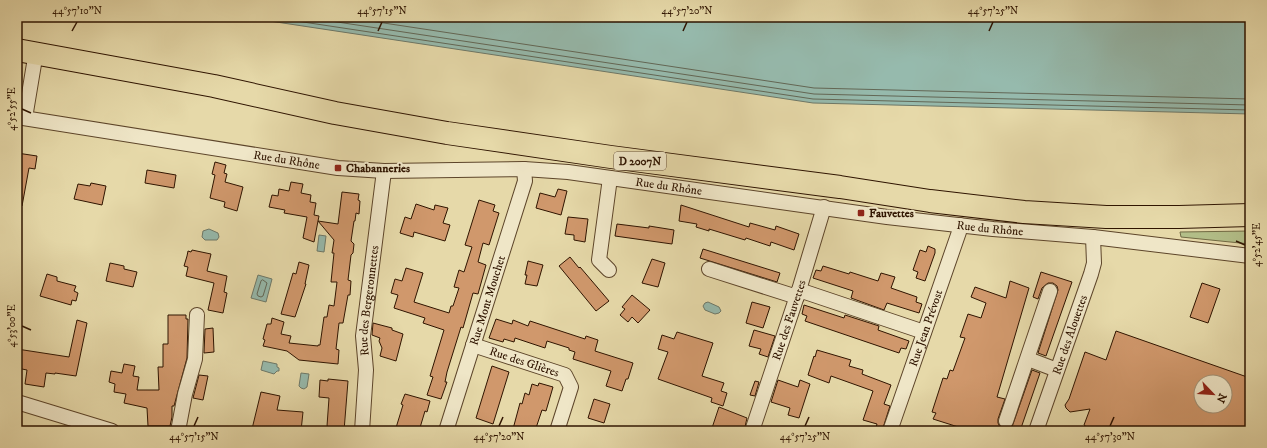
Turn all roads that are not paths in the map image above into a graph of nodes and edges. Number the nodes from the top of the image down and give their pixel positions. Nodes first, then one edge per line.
1 (27, 51) edge
2 (21, 117) edge
3 (524, 169) junction
4 (384, 171) junction
5 (610, 178) junction
6 (824, 208) junction
7 (1250, 215) edge
8 (960, 225) junction
9 (1093, 237) junction
10 (1250, 256) edge
11 (710, 269) dead end
12 (609, 270) dead end
13 (1050, 292) dead end
14 (798, 293) junction
15 (196, 315) dead end
16 (924, 332) junction
17 (473, 345) junction
18 (1028, 359) junction
19 (1057, 370) junction
20 (17, 402) edge
21 (1006, 421) dead end
22 (105, 430) edge
23 (178, 431) edge
24 (362, 431) edge
25 (446, 431) edge
26 (557, 431) edge
27 (752, 431) edge
28 (890, 431) edge
29 (1036, 431) edge

1 - 2 street
1 - 7 main road, D 2007N
2 - 4 street, Rue du Rhône
3 - 4 street, Rue du Rhône
3 - 5 street, Rue du Rhône
3 - 17 street, Rue Mont Mouchet
4 - 24 street, Rue des Bergeronnettes
5 - 6 street, Rue du Rhône
5 - 12 street
6 - 8 street, Rue du Rhône
6 - 14 street, Rue des Fauvettes
8 - 9 street, Rue du Rhône
8 - 16 street, Rue Jean Prévost
9 - 10 street, Rue du Rhône
9 - 19 street, Rue des Alouettes
11 - 14 street
13 - 18 street
14 - 16 street
14 - 27 street, Rue des Fauvettes
15 - 23 street
16 - 28 street, Rue Jean Prévost
17 - 25 street, Rue Mont Mouchet
17 - 26 street, Rue des Glières
18 - 19 street
18 - 21 street
19 - 29 street, Rue des Alouettes
20 - 22 street

